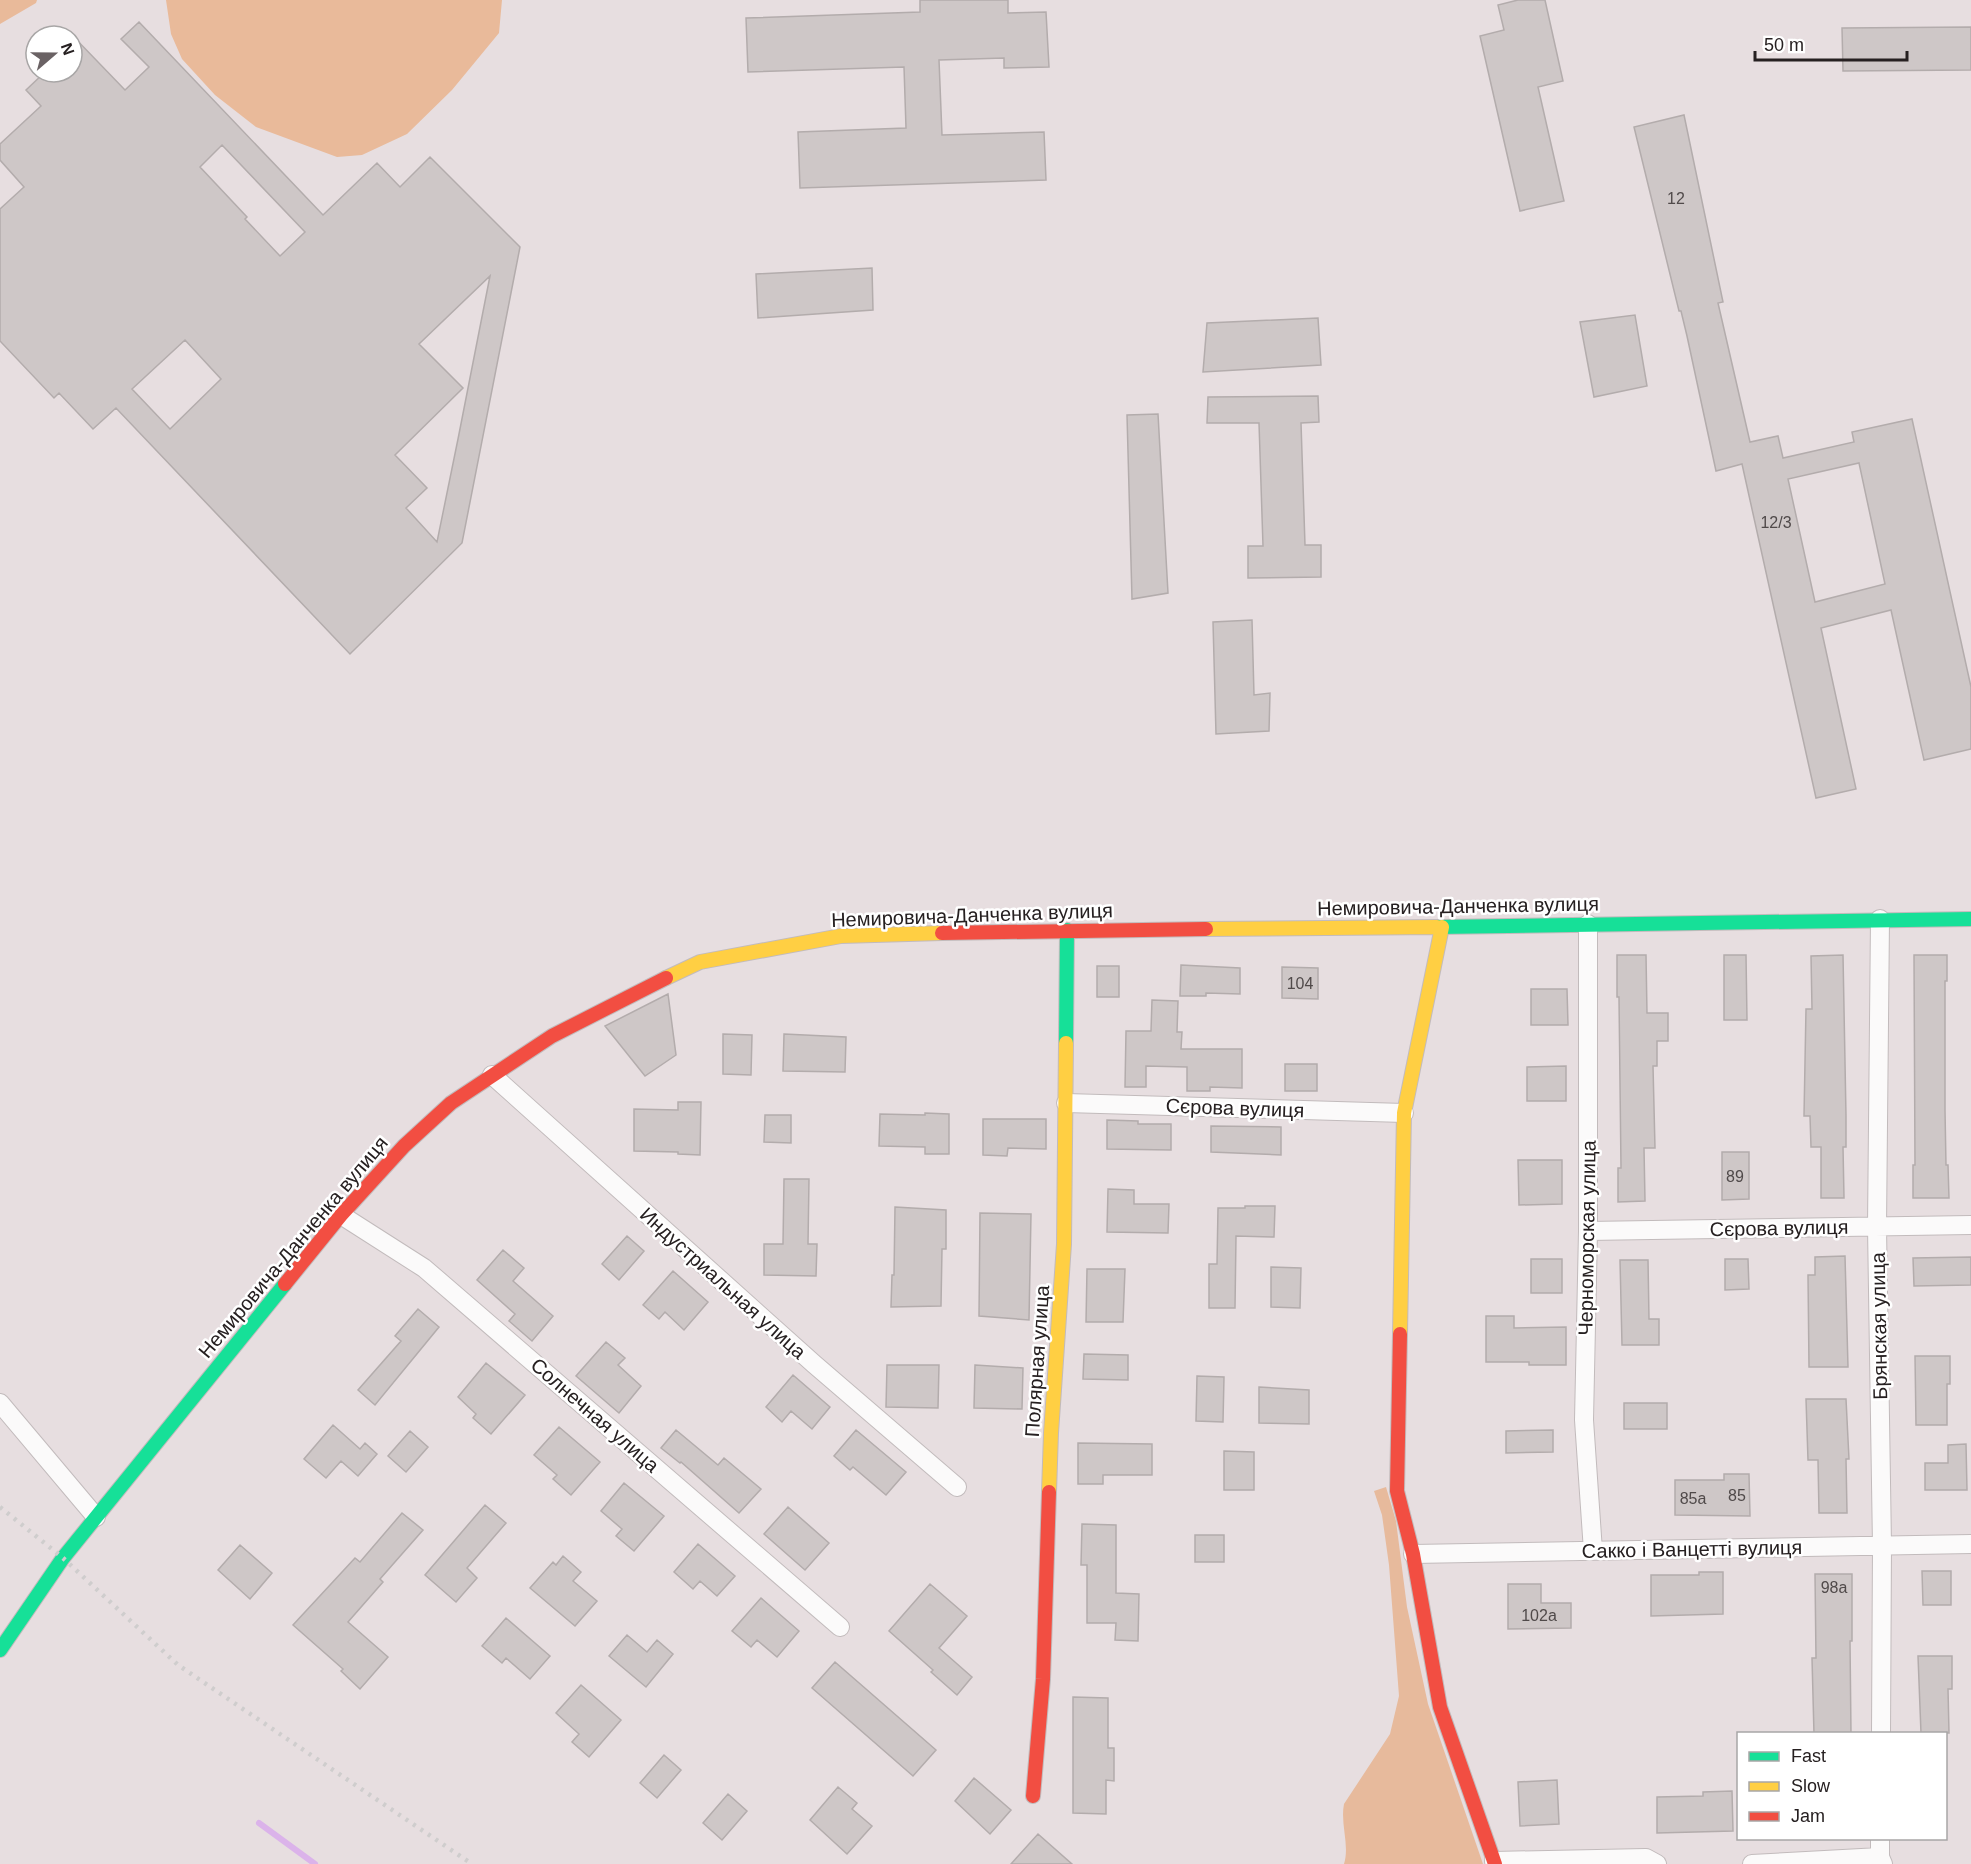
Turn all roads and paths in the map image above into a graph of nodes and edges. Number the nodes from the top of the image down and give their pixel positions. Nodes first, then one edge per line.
1 (1880, 919) junction
2 (1971, 919) edge
3 (1588, 924) junction
4 (1442, 927) junction
5 (1067, 930) junction
6 (492, 1076) junction
7 (1066, 1103) junction
8 (1404, 1113) junction
9 (340, 1215) junction
10 (1971, 1225) edge
11 (1877, 1227) junction
12 (1588, 1231) junction
13 (0, 1403) edge
14 (957, 1487) dead end
15 (96, 1517) junction
16 (1971, 1544) edge
17 (1882, 1546) junction
18 (1593, 1551) junction
19 (1413, 1554) junction
20 (840, 1627) dead end
21 (0, 1650) edge
22 (1881, 1732) edge
23 (1033, 1796) dead end
24 (1880, 1840) edge
25 (1881, 1861) edge
26 (1494, 1863) edge
27 (1657, 1864) edge
28 (1752, 1864) edge

1 - 2 street, Немировича-Данченка вулиця
1 - 3 street, Немировича-Данченка вулиця
1 - 11 street, Брянская улица
3 - 4 street, Немировича-Данченка вулиця
3 - 12 street, Черноморская улица
4 - 5 street, Немировича-Данченка вулиця
4 - 8 street
5 - 6 street, Немировича-Данченка вулиця
5 - 7 street, Полярная улица
6 - 9 street, Немировича-Данченка вулиця
6 - 14 street, Индустриальная улица
7 - 8 street, Сєрова вулиця
7 - 23 street, Полярная улица
8 - 19 street
9 - 15 street, Немировича-Данченка вулиця
9 - 20 street, Солнечная улица
10 - 11 street, Сєрова вулиця
11 - 12 street, Сєрова вулиця
11 - 17 street, Брянская улица
12 - 18 street, Черноморская улица
13 - 15 street
15 - 21 street, Немировича-Данченка вулиця
16 - 17 street, Сакко і Ванцетті вулиця
17 - 18 street, Сакко і Ванцетті вулиця
17 - 22 street, Брянская улица
18 - 19 street, Сакко і Ванцетті вулиця
19 - 26 street
24 - 25 street
25 - 28 street
26 - 27 street

